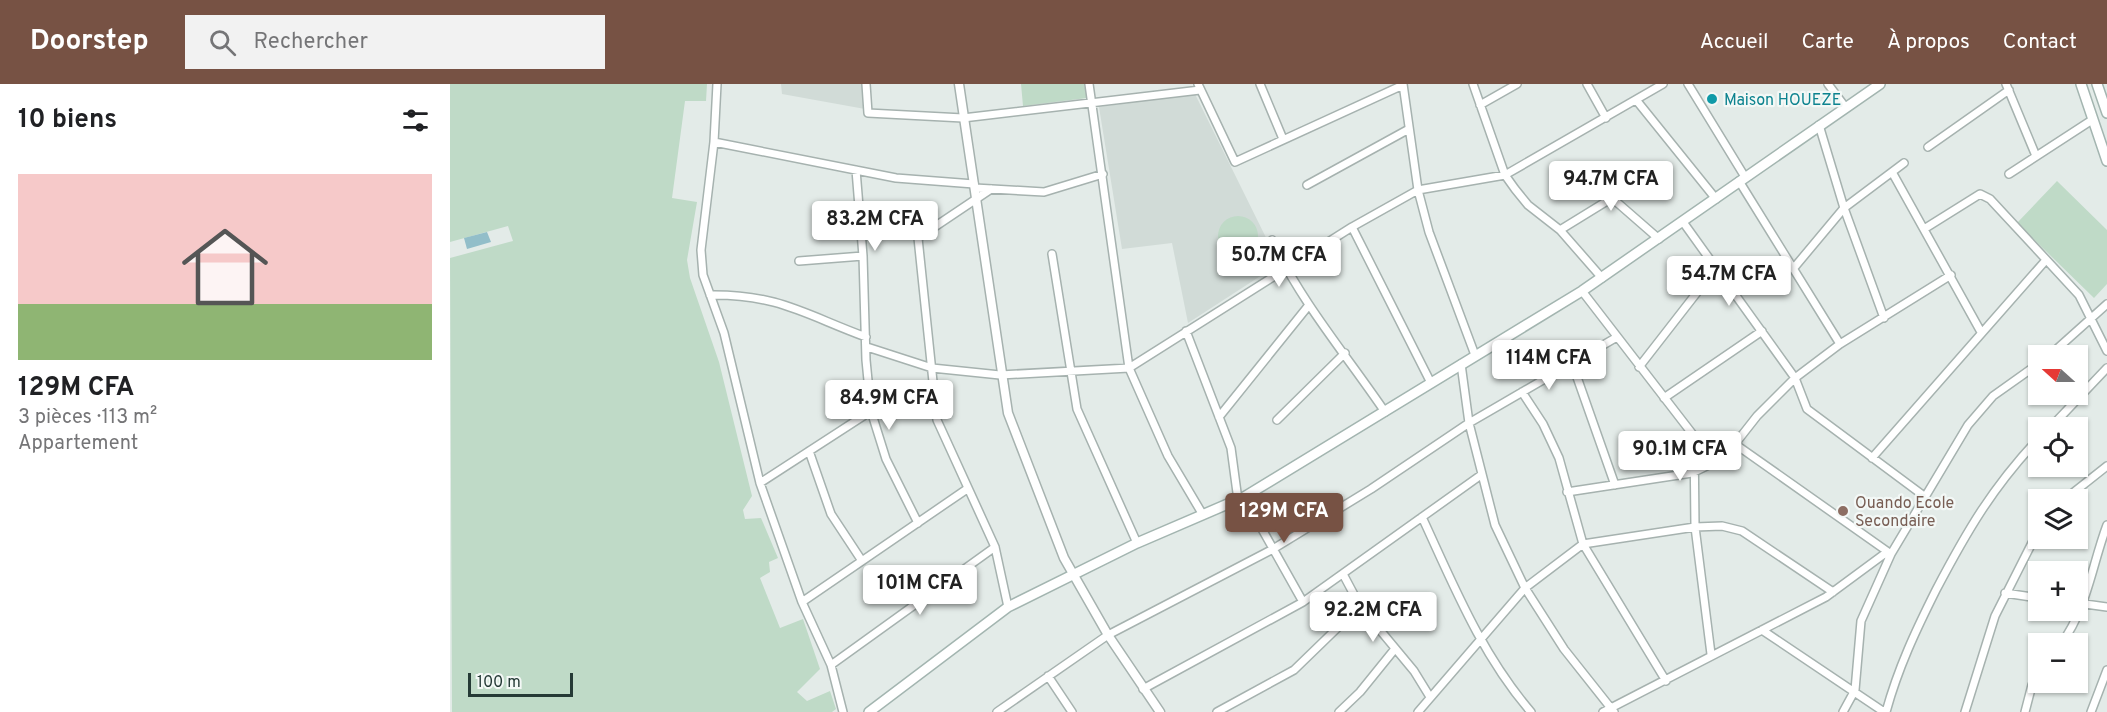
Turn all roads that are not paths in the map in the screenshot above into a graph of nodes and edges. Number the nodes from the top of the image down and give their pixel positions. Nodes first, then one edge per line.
1 (717, 84) edge
2 (866, 84) edge
3 (959, 84) edge
4 (1089, 84) edge
5 (1260, 84) edge
6 (1473, 84) edge
7 (1517, 84) edge
8 (1587, 84) edge
9 (1663, 84) edge
10 (1688, 84) edge
11 (1828, 84) edge
12 (1880, 84) edge
13 (2081, 84) edge
14 (2097, 84) edge
15 (1403, 85) edge
16 (1199, 87) edge
17 (2007, 87) edge
18 (2104, 91) edge
19 (1637, 101) junction
20 (1092, 103) junction
21 (1480, 105) junction
22 (1846, 108) junction
23 (2107, 113) edge
24 (963, 118) junction
25 (1606, 118) junction
26 (2092, 120) junction
27 (1819, 125) junction
28 (1409, 129) junction
29 (1283, 139) junction
30 (714, 142) junction
31 (1928, 147) dead end
32 (2036, 156) junction
33 (2107, 161) edge
34 (1905, 163) dead end
35 (856, 170) junction
36 (1892, 172) junction
37 (1103, 174) junction
38 (2009, 174) dead end
39 (1505, 175) junction
40 (1742, 179) junction
41 (1307, 185) dead end
42 (974, 186) junction
43 (991, 189) junction
44 (1419, 190) junction
45 (976, 199) junction
46 (1716, 199) junction
47 (1844, 208) junction
48 (1683, 222) junction
49 (1352, 227) junction
50 (1924, 229) junction
51 (1560, 230) junction
52 (1659, 239) junction
53 (1272, 240) dead end
54 (1052, 254) dead end
55 (863, 256) junction
56 (2046, 260) junction
57 (799, 261) dead end
58 (1716, 268) junction
59 (1793, 268) junction
60 (1286, 269) junction
61 (1951, 275) junction
62 (1602, 278) junction
63 (1582, 291) junction
64 (710, 294) junction
65 (1309, 304) junction
66 (2107, 304) edge
67 (1884, 318) junction
68 (2093, 318) junction
69 (1186, 331) junction
70 (1762, 332) junction
71 (1981, 332) junction
72 (866, 337) junction
73 (1617, 338) junction
74 (1840, 344) junction
75 (2062, 345) edge
76 (867, 347) junction
77 (2107, 351) edge
78 (1345, 353) junction
79 (1475, 355) junction
80 (1572, 363) junction
81 (1461, 364) junction
82 (932, 368) junction
83 (1129, 368) junction
84 (1639, 368) junction
85 (2107, 368) edge
86 (1070, 370) junction
87 (2028, 371) edge
88 (1000, 375) junction
89 (1795, 378) junction
90 (1431, 383) junction
91 (1522, 392) junction
92 (1664, 398) junction
93 (871, 411) junction
94 (1386, 412) junction
95 (1219, 417) junction
96 (2060, 417) edge
97 (1277, 420) dead end
98 (1469, 423) junction
99 (1735, 444) junction
100 (2028, 450) edge
101 (809, 451) junction
102 (1872, 458) junction
103 (2107, 466) edge
104 (2100, 471) junction
105 (1692, 473) junction
106 (1481, 475) junction
107 (2107, 476) edge
108 (760, 483) junction
109 (1615, 485) junction
110 (967, 489) junction
111 (2078, 489) edge
112 (1567, 492) junction
113 (1924, 496) junction
114 (1241, 499) junction
115 (1203, 515) junction
116 (1422, 517) junction
117 (918, 523) junction
118 (2107, 525) edge
119 (1695, 527) junction
120 (1137, 543) junction
121 (1583, 544) junction
122 (995, 548) junction
123 (1273, 549) junction
124 (2029, 549) edge
125 (1889, 553) junction
126 (862, 561) junction
127 (1072, 573) junction
128 (1343, 574) junction
129 (2088, 580) edge
130 (1525, 588) junction
131 (1833, 592) junction
132 (2006, 593) junction
133 (2028, 596) edge
134 (802, 602) junction
135 (1303, 602) junction
136 (2088, 604) edge
137 (1360, 606) junction
138 (1008, 607) junction
139 (2107, 607) edge
140 (1762, 630) junction
141 (1108, 635) junction
142 (1480, 642) junction
143 (1394, 650) junction
144 (1711, 654) junction
145 (831, 665) junction
146 (2107, 670) edge
147 (1048, 676) junction
148 (1666, 681) junction
149 (1143, 689) junction
150 (1855, 690) junction
151 (2030, 693) edge
152 (1430, 697) junction
153 (1609, 711) edge
154 (843, 712) edge
155 (868, 712) edge
156 (997, 712) edge
157 (1072, 712) edge
158 (1160, 712) edge
159 (1217, 712) edge
160 (1339, 712) edge
161 (1418, 712) edge
162 (1531, 712) edge
163 (1844, 712) edge
164 (1885, 712) edge
165 (1965, 712) edge
166 (2025, 712) edge
167 (2091, 712) edge

1 - 30 street
2 - 24 street
3 - 24 street
4 - 20 street
5 - 29 street
6 - 21 street
7 - 21 street
8 - 25 street
9 - 19 street
10 - 40 street
11 - 22 street
12 - 22 main road
13 - 26 main road
14 - 18 main road
15 - 28 street
15 - 29 street
16 - 20 street
16 - 29 street
17 - 31 street
17 - 32 street
18 - 23 main road
19 - 25 street
19 - 46 street
20 - 24 street
20 - 37 street
21 - 39 street
22 - 27 main road
24 - 42 street
25 - 39 street
26 - 32 street
26 - 33 main road
27 - 40 main road
27 - 47 street
28 - 41 street
28 - 44 street
30 - 35 street
30 - 64 street
32 - 38 street
34 - 36 street
35 - 42 street
35 - 55 street
36 - 47 street
36 - 50 street
37 - 43 street
37 - 83 street
39 - 44 street
39 - 51 street
40 - 46 main road
40 - 59 street
42 - 43 street
42 - 45 street
43 - 45 street
44 - 49 street
44 - 79 street
45 - 82 street
45 - 88 street
46 - 48 main road
47 - 59 street
47 - 67 street
48 - 52 main road
48 - 58 street
49 - 60 street
49 - 90 street
50 - 56 street
50 - 61 street
51 - 52 street
51 - 62 street
52 - 62 main road
53 - 60 street
54 - 86 street
55 - 57 street
55 - 72 street
56 - 68 street
56 - 71 street
58 - 70 street
58 - 84 street
59 - 74 street
60 - 65 street
60 - 69 street
61 - 67 street
61 - 71 street
62 - 63 main road
63 - 73 street
63 - 79 main road
64 - 72 street
64 - 108 street
65 - 78 street
65 - 95 street
66 - 68 street
67 - 74 street
68 - 75 street
68 - 77 street
69 - 83 street
69 - 95 street
70 - 89 street
70 - 92 street
71 - 102 street
72 - 76 street
73 - 80 street
73 - 84 street
74 - 89 street
76 - 82 street
76 - 93 street
78 - 94 street
78 - 97 street
79 - 81 main road
80 - 91 street
80 - 109 street
81 - 90 main road
81 - 98 street
82 - 88 street
82 - 110 street
83 - 86 street
83 - 115 street
84 - 92 street
85 - 96 street
86 - 88 street
86 - 120 street
87 - 113 street
88 - 127 street
89 - 99 street
89 - 102 street
90 - 94 main road
91 - 98 street
91 - 112 street
92 - 105 street
93 - 101 street
93 - 117 street
94 - 114 main road
95 - 114 street
98 - 106 street
98 - 123 street
99 - 105 street
99 - 125 street
100 - 164 street
101 - 108 street
101 - 126 street
102 - 113 street
103 - 104 street
104 - 107 street
104 - 111 street
105 - 109 street
105 - 119 street
106 - 116 street
106 - 130 street
108 - 134 street
109 - 112 street
110 - 117 street
110 - 122 street
112 - 121 street
113 - 125 street
114 - 115 main road
114 - 123 street
115 - 120 main road
116 - 128 street
116 - 142 street
117 - 126 street
118 - 129 street
119 - 121 street
119 - 131 street
119 - 144 street
120 - 127 main road
121 - 130 street
121 - 148 street
122 - 138 street
122 - 145 street
123 - 135 street
123 - 141 street
124 - 132 street
125 - 131 street
125 - 150 street
126 - 134 street
127 - 138 main road
127 - 141 street
128 - 135 street
128 - 137 street
130 - 142 street
130 - 153 street
131 - 140 street
132 - 133 street
132 - 165 street
134 - 145 street
135 - 149 street
136 - 139 street
137 - 143 street
137 - 159 street
138 - 155 main road
140 - 144 street
140 - 150 street
141 - 147 street
141 - 149 street
142 - 152 street
142 - 162 street
143 - 152 street
143 - 160 street
144 - 148 street
145 - 154 street
146 - 167 street
147 - 156 street
147 - 157 street
148 - 153 street
149 - 158 street
150 - 163 street
150 - 164 street
151 - 166 street
152 - 161 street

